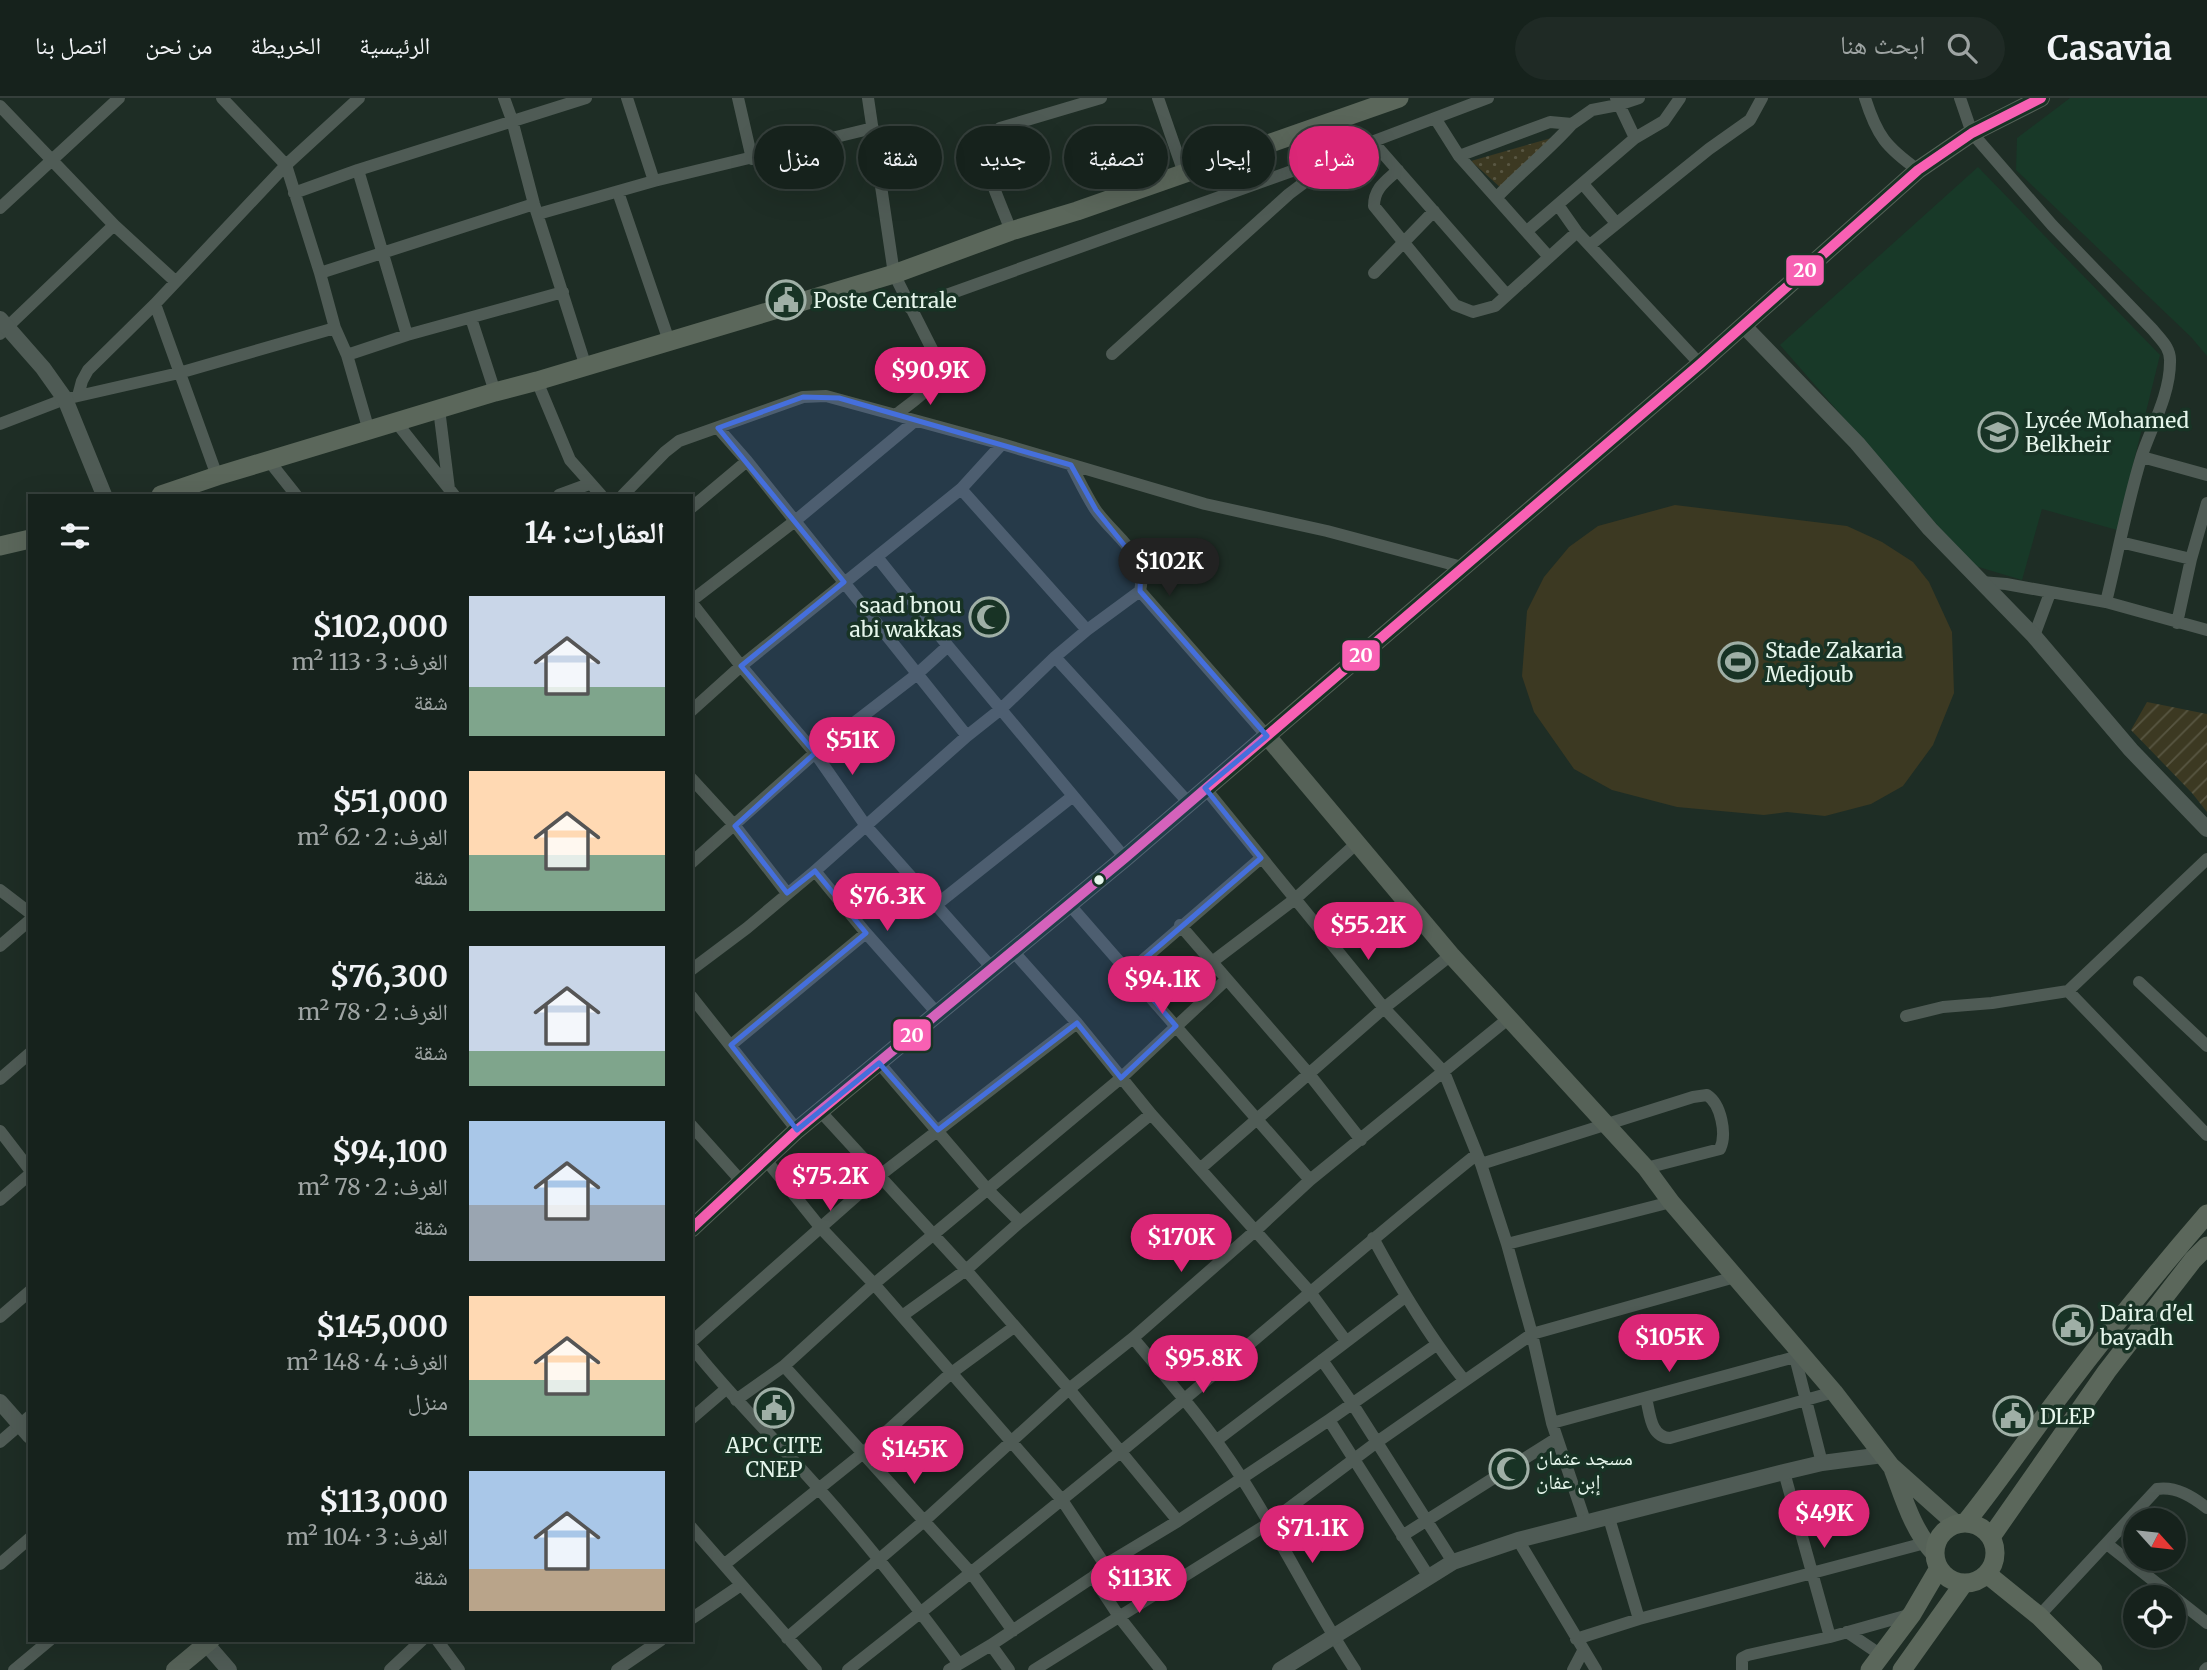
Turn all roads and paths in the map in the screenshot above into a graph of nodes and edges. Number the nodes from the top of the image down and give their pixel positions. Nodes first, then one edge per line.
1 (119, 98) edge
2 (222, 98) edge
3 (359, 98) edge
4 (503, 98) edge
5 (586, 98) edge
6 (627, 98) edge
7 (738, 98) edge
8 (868, 98) edge
9 (1101, 98) edge
10 (1158, 98) edge
11 (1399, 98) edge
12 (1488, 98) edge
13 (1639, 98) edge
14 (1680, 98) edge
15 (1762, 98) edge
16 (1865, 98) edge
17 (1960, 98) edge
18 (2041, 98) edge
19 (1617, 102) edge
20 (1590, 104) edge
21 (0, 106) edge
22 (1435, 118) junction
23 (512, 120) junction
24 (1572, 124) junction
25 (873, 126) edge
26 (858, 132) edge
27 (1972, 133) junction
28 (1634, 138) junction
29 (1379, 140) edge
30 (1275, 141) edge
31 (1379, 149) edge
32 (1459, 156) junction
33 (752, 159) junction
34 (53, 160) junction
35 (286, 165) junction
36 (1182, 167) edge
37 (358, 170) junction
38 (1398, 170) junction
39 (1917, 170) junction
40 (1289, 172) edge
41 (1182, 174) edge
42 (654, 181) junction
43 (1583, 184) junction
44 (882, 189) edge
45 (1296, 189) edge
46 (618, 191) junction
47 (294, 194) junction
48 (1497, 197) junction
49 (1558, 205) junction
50 (0, 208) edge
51 (536, 209) junction
52 (1434, 211) junction
53 (1616, 223) junction
54 (114, 225) junction
55 (1012, 231) junction
56 (1527, 231) junction
57 (1577, 232) junction
58 (1404, 243) junction
59 (1590, 245) junction
60 (382, 251) junction
61 (1549, 257) junction
62 (320, 273) junction
63 (1374, 273) dead end
64 (894, 274) junction
65 (175, 281) junction
66 (563, 292) junction
67 (1506, 294) junction
68 (155, 304) junction
69 (910, 307) junction
70 (471, 318) junction
71 (1743, 325) junction
72 (3, 327) edge
73 (335, 328) junction
74 (407, 335) junction
75 (669, 341) junction
76 (1112, 354) dead end
77 (347, 355) junction
78 (1700, 364) junction
79 (586, 366) junction
80 (179, 373) junction
81 (537, 381) junction
82 (495, 392) junction
83 (71, 398) junction
84 (439, 409) junction
85 (897, 414) junction
86 (915, 421) junction
87 (396, 422) junction
88 (0, 424) edge
89 (718, 428) junction
90 (369, 430) junction
91 (1002, 444) junction
92 (2142, 457) junction
93 (269, 461) junction
94 (747, 461) junction
95 (1071, 466) junction
96 (2207, 475) edge
97 (217, 476) junction
98 (589, 484) junction
99 (961, 489) junction
100 (452, 492) edge
101 (104, 494) edge
102 (167, 494) edge
103 (295, 494) edge
104 (562, 494) edge
105 (600, 494) edge
106 (624, 494) edge
107 (2207, 503) edge
108 (693, 506) edge
109 (795, 521) junction
110 (2120, 542) junction
111 (2202, 542) edge
112 (27, 545) edge
113 (0, 547) edge
114 (877, 557) junction
115 (2191, 559) junction
116 (1462, 567) junction
117 (844, 582) junction
118 (1981, 582) junction
119 (1140, 591) junction
120 (2049, 593) junction
121 (693, 599) edge
122 (2106, 602) junction
123 (693, 604) edge
124 (2177, 623) junction
125 (2207, 629) edge
126 (1087, 631) junction
127 (2035, 636) junction
128 (948, 646) junction
129 (1055, 657) junction
130 (741, 666) junction
131 (916, 675) junction
132 (693, 709) edge
133 (1002, 709) junction
134 (967, 736) junction
135 (1267, 736) junction
136 (815, 753) junction
137 (693, 780) edge
138 (1205, 788) junction
139 (1073, 796) junction
140 (1188, 802) junction
141 (735, 825) junction
142 (866, 826) junction
143 (2207, 829) edge
144 (1357, 843) junction
145 (1125, 858) junction
146 (1261, 858) junction
147 (2207, 859) edge
148 (693, 861) edge
149 (815, 871) junction
150 (0, 890) edge
151 (787, 893) junction
152 (1294, 899) junction
153 (1068, 903) junction
154 (936, 905) junction
155 (28, 911) edge
156 (28, 922) edge
157 (1180, 925) junction
158 (866, 933) junction
159 (0, 946) edge
160 (1012, 950) junction
161 (1451, 955) junction
162 (1212, 962) junction
163 (693, 968) edge
164 (992, 968) junction
165 (1129, 972) junction
166 (1227, 979) junction
167 (2139, 982) dead end
168 (2068, 991) junction
169 (693, 998) edge
170 (1384, 1007) junction
171 (937, 1013) junction
172 (1906, 1016) dead end
173 (1510, 1018) junction
174 (1077, 1023) junction
175 (1176, 1026) junction
176 (731, 1045) junction
177 (2207, 1046) edge
178 (28, 1055) edge
179 (879, 1063) junction
180 (1444, 1072) junction
181 (1309, 1074) junction
182 (1121, 1078) junction
183 (0, 1079) edge
184 (820, 1111) junction
185 (1151, 1114) junction
186 (1258, 1120) junction
187 (1606, 1122) junction
188 (693, 1127) edge
189 (0, 1130) edge
190 (797, 1130) junction
191 (938, 1130) junction
192 (2207, 1135) edge
193 (1362, 1140) junction
194 (1479, 1159) junction
195 (766, 1160) junction
196 (1201, 1168) junction
197 (1646, 1168) junction
198 (28, 1169) edge
199 (28, 1174) edge
200 (879, 1176) junction
201 (1310, 1180) junction
202 (742, 1182) junction
203 (987, 1189) junction
204 (0, 1200) edge
205 (1671, 1202) junction
206 (2207, 1214) edge
207 (1020, 1222) junction
208 (693, 1227) edge
209 (820, 1227) junction
210 (1255, 1231) junction
211 (932, 1236) junction
212 (1373, 1238) junction
213 (1507, 1244) junction
214 (2207, 1246) edge
215 (966, 1270) junction
216 (1735, 1277) junction
217 (874, 1284) junction
218 (1310, 1293) junction
219 (28, 1294) edge
220 (1405, 1297) junction
221 (902, 1316) junction
222 (0, 1317) edge
223 (1014, 1327) junction
224 (1532, 1334) junction
225 (1133, 1338) junction
226 (1346, 1341) junction
227 (693, 1342) edge
228 (1436, 1345) junction
229 (693, 1347) edge
230 (1798, 1355) junction
231 (1322, 1360) junction
232 (785, 1366) junction
233 (950, 1374) junction
234 (1464, 1380) junction
235 (726, 1389) junction
236 (1069, 1390) junction
237 (1834, 1392) junction
238 (1185, 1398) junction
239 (1646, 1398) junction
240 (736, 1401) junction
241 (1805, 1401) junction
242 (0, 1402) edge
243 (1352, 1403) junction
244 (693, 1417) edge
245 (1329, 1420) junction
246 (1552, 1423) junction
247 (26, 1426) edge
248 (1557, 1438) junction
249 (1217, 1440) junction
250 (0, 1442) edge
251 (1012, 1442) junction
252 (1377, 1442) junction
253 (1120, 1451) junction
254 (862, 1454) junction
255 (1354, 1461) junction
256 (1887, 1461) junction
257 (1822, 1464) junction
258 (1784, 1472) junction
259 (1242, 1477) junction
260 (820, 1490) junction
261 (1062, 1500) junction
262 (2207, 1508) edge
263 (1609, 1518) junction
264 (924, 1521) junction
265 (1178, 1521) junction
266 (1427, 1521) junction
267 (1269, 1523) junction
268 (1961, 1523) junction
269 (1587, 1524) junction
270 (693, 1529) edge
271 (1402, 1536) junction
272 (1991, 1537) junction
273 (28, 1540) edge
274 (1518, 1540) junction
275 (2107, 1544) junction
276 (1933, 1555) junction
277 (878, 1560) junction
278 (1453, 1562) junction
279 (0, 1564) edge
280 (725, 1564) junction
281 (1105, 1565) junction
282 (1814, 1573) junction
283 (972, 1574) junction
284 (1987, 1574) junction
285 (1093, 1577) junction
286 (1429, 1577) junction
287 (1964, 1583) junction
288 (741, 1585) junction
289 (921, 1612) junction
290 (1912, 1614) junction
291 (2039, 1616) junction
292 (693, 1618) edge
293 (1120, 1618) junction
294 (1639, 1619) junction
295 (2207, 1623) edge
296 (1013, 1631) junction
297 (1847, 1633) junction
298 (1333, 1637) junction
299 (1830, 1637) junction
300 (787, 1638) junction
301 (48, 1642) edge
302 (205, 1642) edge
303 (207, 1642) edge
304 (420, 1642) edge
305 (438, 1642) edge
306 (656, 1642) edge
307 (991, 1645) junction
308 (1579, 1645) junction
309 (1875, 1663) edge
310 (954, 1667) edge
311 (14, 1670) edge
312 (175, 1670) edge
313 (229, 1670) edge
314 (390, 1670) edge
315 (459, 1670) edge
316 (617, 1670) edge
317 (816, 1670) edge
318 (848, 1670) edge
319 (1009, 1670) edge
320 (1034, 1670) edge
321 (1161, 1670) edge
322 (1280, 1670) edge
323 (1355, 1670) edge
324 (1573, 1670) edge
325 (1596, 1670) edge
326 (1742, 1670) edge
327 (1902, 1670) edge
328 (2093, 1670) edge

1 - 34 street
2 - 35 street
3 - 35 street
4 - 23 street
5 - 23 street
6 - 42 street
7 - 33 street
8 - 25 street
9 - 55 street
10 - 36 street
11 - 30 main road
12 - 22 street
13 - 19 street
14 - 28 street
15 - 53 street
16 - 39 street
17 - 27 street
18 - 27 main road
19 - 20 street
19 - 28 street
20 - 24 street
21 - 34 street
22 - 29 street
22 - 32 street
23 - 37 street
23 - 51 street
24 - 32 street
24 - 48 street
26 - 33 street
27 - 39 main road
27 - 92 street
28 - 43 street
31 - 38 street
32 - 48 street
33 - 42 street
34 - 50 street
34 - 54 street
35 - 47 street
35 - 65 street
37 - 47 street
37 - 60 street
38 - 52 street
38 - 58 street
39 - 71 main road
40 - 69 street
41 - 55 main road
42 - 46 street
43 - 49 street
43 - 53 street
44 - 64 street
45 - 76 street
46 - 51 street
46 - 75 street
47 - 62 street
48 - 56 street
49 - 56 street
49 - 57 street
51 - 60 street
51 - 66 street
52 - 58 street
52 - 67 street
53 - 59 street
54 - 65 street
54 - 72 street
55 - 64 main road
56 - 61 street
57 - 59 street
57 - 61 street
58 - 63 street
58 - 67 street
59 - 78 street
60 - 62 street
60 - 74 street
61 - 67 street
62 - 73 street
64 - 69 street
64 - 75 main road
65 - 68 street
66 - 70 street
66 - 79 street
68 - 80 street
68 - 83 street
69 - 85 street
70 - 74 street
70 - 82 street
71 - 78 main road
71 - 118 street
72 - 83 street
73 - 77 street
73 - 80 street
74 - 77 street
75 - 79 main road
77 - 90 street
78 - 116 main road
79 - 81 main road
80 - 83 street
80 - 97 street
81 - 82 main road
81 - 98 street
82 - 84 main road
83 - 88 street
83 - 101 street
84 - 87 main road
84 - 100 street
85 - 86 street
85 - 89 street
86 - 91 street
86 - 109 street
87 - 90 main road
87 - 100 street
89 - 94 street
89 - 106 street
90 - 93 main road
91 - 95 street
91 - 99 street
92 - 96 street
92 - 110 street
93 - 97 main road
93 - 103 street
94 - 108 street
94 - 109 street
95 - 116 street
95 - 119 street
97 - 102 main road
98 - 104 street
98 - 105 street
99 - 114 street
99 - 126 street
107 - 111 street
109 - 117 street
109 - 121 street
110 - 115 street
110 - 122 street
111 - 115 street
112 - 113 main road
114 - 117 street
114 - 128 street
115 - 124 street
116 - 135 main road
117 - 130 street
117 - 131 street
118 - 120 street
118 - 127 street
119 - 126 street
119 - 135 street
120 - 122 street
120 - 127 street
122 - 124 street
123 - 130 street
124 - 125 street
126 - 129 street
127 - 143 street
128 - 131 street
128 - 133 street
129 - 133 street
129 - 140 street
130 - 132 street
130 - 136 street
131 - 134 street
131 - 136 street
133 - 134 street
133 - 139 street
134 - 142 street
135 - 138 main road
135 - 144 main road
136 - 141 street
136 - 142 street
137 - 141 street
138 - 140 main road
138 - 146 street
139 - 145 street
139 - 154 street
140 - 145 main road
141 - 148 street
141 - 151 street
142 - 149 street
142 - 154 street
144 - 152 street
144 - 161 main road
145 - 153 main road
146 - 152 street
146 - 157 street
147 - 168 street
149 - 151 street
149 - 158 street
150 - 155 street
151 - 163 street
152 - 162 street
152 - 170 street
153 - 160 main road
153 - 165 street
154 - 164 street
156 - 159 street
157 - 162 street
157 - 165 street
158 - 171 street
158 - 176 street
160 - 164 main road
160 - 174 street
161 - 170 street
161 - 173 main road
162 - 166 street
164 - 171 main road
165 - 175 street
166 - 175 street
166 - 181 street
167 - 177 street
168 - 172 street
168 - 192 street
169 - 176 street
170 - 180 street
170 - 181 street
171 - 179 main road
173 - 180 street
173 - 187 main road
174 - 182 street
174 - 191 street
175 - 182 street
175 - 186 street
176 - 190 street
178 - 183 street
179 - 184 main road
179 - 191 street
180 - 193 street
180 - 194 street
181 - 186 street
181 - 193 street
182 - 185 street
182 - 203 street
184 - 190 main road
184 - 200 street
185 - 196 street
185 - 207 street
186 - 196 street
186 - 201 street
187 - 194 street
187 - 197 main road
187 - 197 street
188 - 202 street
189 - 198 street
190 - 195 main road
191 - 200 street
191 - 203 street
193 - 201 street
194 - 212 street
194 - 213 street
195 - 202 main road
195 - 209 street
196 - 210 street
197 - 205 main road
199 - 204 street
200 - 209 street
200 - 211 street
201 - 210 street
202 - 208 main road
203 - 207 street
203 - 211 street
205 - 213 street
205 - 216 main road
206 - 268 main road
207 - 215 street
209 - 217 street
209 - 227 street
210 - 218 street
210 - 225 street
211 - 215 street
211 - 217 street
212 - 218 street
212 - 220 street
213 - 224 street
214 - 272 main road
215 - 221 street
215 - 223 street
216 - 224 street
216 - 230 main road
217 - 221 street
217 - 232 street
218 - 226 street
218 - 238 street
219 - 222 street
220 - 226 street
220 - 228 street
221 - 233 street
223 - 233 street
223 - 236 street
224 - 234 street
224 - 246 street
225 - 236 street
225 - 238 street
226 - 231 street
228 - 234 street
228 - 243 street
229 - 235 street
230 - 237 main road
230 - 239 street
230 - 241 street
231 - 243 street
231 - 249 street
232 - 240 street
232 - 254 street
233 - 251 street
233 - 254 street
234 - 252 street
235 - 240 street
235 - 244 street
236 - 251 street
236 - 253 street
237 - 241 street
237 - 256 main road
238 - 249 street
238 - 253 street
239 - 241 street
239 - 246 street
240 - 260 street
241 - 257 street
242 - 247 street
243 - 245 street
243 - 252 street
245 - 255 street
245 - 259 street
246 - 248 street
247 - 250 street
248 - 266 street
248 - 269 street
249 - 259 street
251 - 261 street
251 - 264 street
252 - 255 street
252 - 266 street
253 - 261 street
253 - 265 street
254 - 260 street
254 - 264 street
255 - 267 street
255 - 271 street
256 - 257 street
256 - 268 main road
256 - 276 main road
257 - 258 street
258 - 263 street
258 - 282 street
259 - 265 street
259 - 267 street
260 - 277 street
260 - 280 street
261 - 281 street
261 - 283 street
262 - 275 street
263 - 269 street
263 - 294 street
264 - 277 street
264 - 283 street
265 - 281 street
266 - 271 street
266 - 278 street
267 - 293 street
267 - 298 street
268 - 272 main road
268 - 276 main road
269 - 274 street
270 - 280 street
271 - 286 street
272 - 284 main road
273 - 279 street
274 - 278 street
274 - 308 street
275 - 291 street
275 - 295 street
276 - 282 street
276 - 287 main road
276 - 290 main road
277 - 289 street
277 - 300 street
278 - 286 street
280 - 288 street
281 - 285 street
282 - 294 street
282 - 299 street
283 - 289 street
283 - 296 street
284 - 287 main road
284 - 291 main road
285 - 293 street
285 - 296 street
286 - 298 street
287 - 327 main road
288 - 292 street
288 - 300 street
289 - 310 street
289 - 318 street
290 - 297 street
290 - 309 main road
291 - 328 main road
293 - 320 street
293 - 321 street
294 - 308 street
296 - 307 street
297 - 299 street
297 - 309 street
298 - 322 street
298 - 323 street
299 - 326 street
300 - 317 street
301 - 311 street
302 - 312 main road
303 - 313 street
304 - 314 street
305 - 315 street
306 - 316 street
307 - 310 street
307 - 319 street
308 - 324 street
308 - 325 street

